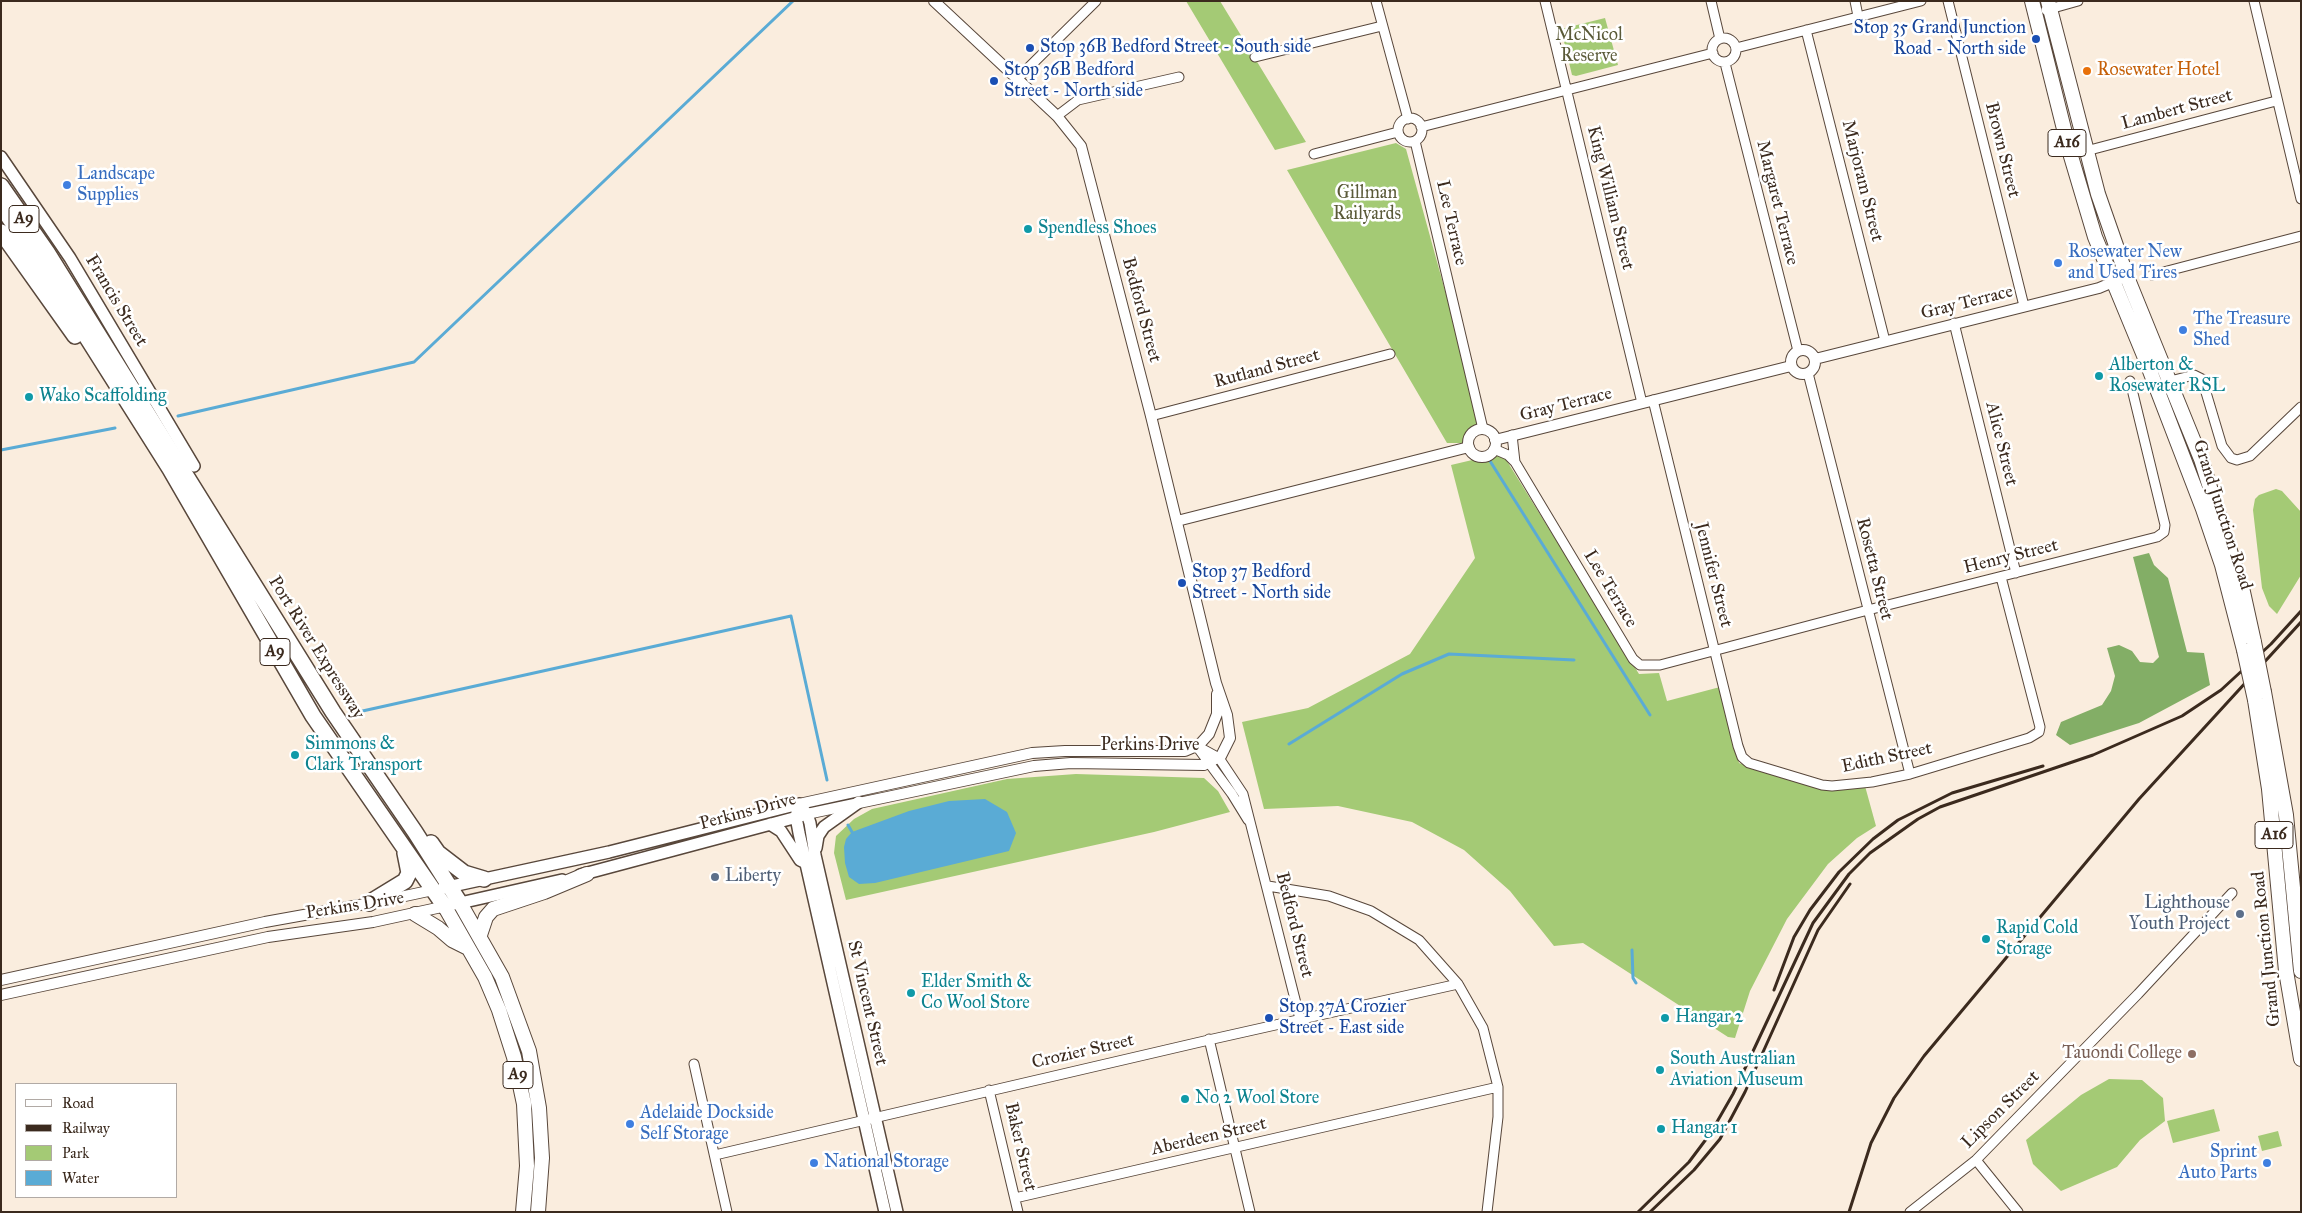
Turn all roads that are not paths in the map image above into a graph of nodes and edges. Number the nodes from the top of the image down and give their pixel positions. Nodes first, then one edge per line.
1 (934, 1) edge
2 (1096, 1) edge
3 (1376, 1) edge
4 (1545, 1) edge
5 (1711, 1) edge
6 (1855, 1) edge
7 (1921, 1) edge
8 (1948, 1) edge
9 (2078, 1) edge
10 (2254, 1) edge
11 (2049, 5) edge
12 (2034, 7) edge
13 (1858, 16) junction
14 (1382, 26) junction
15 (1806, 30) junction
16 (1720, 39) junction
17 (1736, 48) junction
18 (1713, 53) junction
19 (1255, 57) dead end
20 (1725, 63) junction
21 (1179, 78) dead end
22 (1017, 79) junction
23 (1567, 90) junction
24 (2276, 101) junction
25 (1057, 116) junction
26 (1408, 119) junction
27 (1421, 127) junction
28 (1398, 132) junction
29 (1415, 141) junction
30 (2086, 151) junction
31 (1314, 154) dead end
32 (1, 157) edge
33 (1, 186) edge
34 (2301, 200) edge
35 (1, 206) edge
36 (1, 232) edge
37 (2301, 236) edge
38 (43, 256) junction
39 (2152, 275) dead end
40 (2127, 277) junction
41 (2112, 282) junction
42 (2024, 306) junction
43 (1954, 324) junction
44 (1885, 341) junction
45 (1798, 351) junction
46 (1390, 354) dead end
47 (1815, 359) junction
48 (1791, 366) junction
49 (1808, 373) junction
50 (2170, 381) junction
51 (2130, 382) dead end
52 (1648, 402) junction
53 (2301, 407) edge
54 (1152, 416) junction
55 (1483, 429) junction
56 (1512, 435) junction
57 (1494, 444) junction
58 (1468, 446) junction
59 (157, 448) junction
60 (1515, 462) junction
61 (194, 466) joint
62 (1177, 521) junction
63 (2016, 573) junction
64 (2001, 577) junction
65 (259, 592) junction
66 (1868, 610) junction
67 (2249, 646) junction
68 (1715, 651) junction
69 (1216, 683) junction
70 (2260, 696) junction
71 (1197, 746) junction
72 (1742, 757) joint
73 (1219, 758) junction
74 (1209, 763) junction
75 (1910, 774) junction
76 (382, 785) junction
77 (859, 802) junction
78 (799, 804) junction
79 (808, 814) junction
80 (796, 817) junction
81 (770, 824) junction
82 (1255, 839) junction
83 (405, 849) junction
84 (815, 855) junction
85 (805, 863) junction
86 (587, 874) junction
87 (484, 879) junction
88 (449, 886) junction
89 (1268, 886) junction
90 (433, 890) junction
91 (2232, 893) dead end
92 (460, 903) junction
93 (367, 904) junction
94 (445, 907) junction
95 (415, 914) junction
96 (480, 935) junction
97 (468, 948) junction
98 (2301, 971) edge
99 (1, 980) edge
100 (1458, 984) junction
101 (1, 995) edge
102 (1300, 1019) junction
103 (2297, 1021) edge
104 (1209, 1039) junction
105 (2301, 1059) edge
106 (694, 1064) dead end
107 (1498, 1087) junction
108 (989, 1090) junction
109 (876, 1117) junction
110 (864, 1120) junction
111 (1235, 1147) junction
112 (715, 1155) junction
113 (1976, 1160) junction
114 (1015, 1198) junction
115 (538, 1211) edge
116 (523, 1212) edge
117 (727, 1212) edge
118 (885, 1212) edge
119 (897, 1212) edge
120 (1018, 1212) edge
121 (1250, 1212) edge
122 (1487, 1212) edge
123 (1910, 1212) edge
124 (2018, 1212) edge

1 - 22 street, Bedford Street
2 - 22 street
3 - 14 street
4 - 23 street, King William Street
5 - 16 street
6 - 13 street
7 - 13 street
8 - 42 street, Brown Street
9 - 11 street
10 - 24 street
11 - 12 street
11 - 30 highway, Grand Junction Road / A16
12 - 41 highway, Grand Junction Road / A16
13 - 15 street
14 - 19 street
14 - 26 street
15 - 17 street
15 - 44 street, Marjoram Street
16 - 17 street
16 - 18 street
17 - 20 street
18 - 20 street
18 - 23 street
20 - 45 street, Margaret Terrace
21 - 25 street
22 - 25 street, Bedford Street
23 - 27 street
23 - 52 street, King William Street
24 - 30 street, Lambert Street
24 - 34 street
25 - 54 street, Bedford Street
26 - 27 street
26 - 28 street
27 - 29 street
28 - 29 street
28 - 31 street
29 - 55 street, Lee Terrace
30 - 40 highway, Grand Junction Road / A16
32 - 61 main road, Francis Street
33 - 38 highway, Port River Expressway / A9
35 - 38 highway, Port River Expressway / A9
36 - 59 highway
37 - 39 street
38 - 59 highway, Port River Expressway / A9
38 - 65 highway, Port River Expressway / A9
40 - 41 street, Gray Terrace
40 - 50 highway, Grand Junction Road / A16
41 - 42 street, Gray Terrace
41 - 67 highway, Grand Junction Road / A16
42 - 43 street, Gray Terrace
43 - 44 street, Gray Terrace
43 - 63 street, Alice Street
44 - 47 street, Gray Terrace
45 - 47 street
45 - 48 street
46 - 54 street, Rutland Street
47 - 49 street
48 - 49 street
48 - 52 street, Gray Terrace
49 - 66 street, Rosetta Street
50 - 53 street
50 - 67 highway, Grand Junction Road / A16
51 - 63 street, Henry Street
52 - 56 street, Gray Terrace
52 - 68 street, Jennifer Street
54 - 62 street, Bedford Street
55 - 57 street
55 - 58 street
56 - 57 street, Gray Terrace
56 - 60 street, Lee Terrace
57 - 58 street
57 - 60 street, Lee Terrace
58 - 62 street
59 - 83 highway, Port River Expressway / A9
60 - 68 street, Lee Terrace
61 - 65 highway
62 - 69 street, Bedford Street
63 - 64 street, Henry Street
64 - 66 street, Henry Street
64 - 75 street, Edith Street
65 - 76 highway, Port River Expressway / A9
66 - 68 street, Henry Street
66 - 75 street, Rosetta Street
67 - 70 highway, Grand Junction Road / A16, bridge
68 - 72 street, Jennifer Street
69 - 71 street, Perkins Drive
69 - 73 street, Perkins Drive
70 - 98 highway, Grand Junction Road / A16
70 - 103 highway, Grand Junction Road / A16
71 - 73 street, Bedford Street
71 - 74 street, Bedford Street
71 - 78 street, Perkins Drive
72 - 75 street, Edith Street
73 - 74 street, Perkins Drive
73 - 82 street, Bedford Street
74 - 77 street, Perkins Drive
74 - 82 street, Bedford Street
76 - 87 highway
76 - 88 highway, Port River Expressway / A9
77 - 79 street, Perkins Drive
77 - 84 main road
78 - 79 main road
78 - 80 main road
78 - 87 main road, Perkins Drive
79 - 80 main road, Perkins Drive
79 - 84 main road, St Vincent Street
80 - 81 main road, Perkins Drive
80 - 85 main road, St Vincent Street
81 - 85 main road
81 - 86 main road, Perkins Drive
82 - 89 street, Bedford Street
83 - 90 highway, Port River Expressway / A9
83 - 93 highway
84 - 109 main road, St Vincent Street
85 - 110 main road, St Vincent Street
86 - 92 main road, Perkins Drive
86 - 96 highway
87 - 88 main road, Perkins Drive
88 - 90 main road, Perkins Drive
88 - 92 highway, Port River Expressway / A9
89 - 100 street
89 - 102 street, Bedford Street
90 - 93 street, Perkins Drive
90 - 94 highway, Port River Expressway / A9
91 - 113 street, Lipson Street
92 - 94 street, Perkins Drive
92 - 96 highway, Port River Expressway / A9
93 - 99 street, Perkins Drive
94 - 95 street, Perkins Drive
94 - 97 highway, Port River Expressway / A9
95 - 97 highway
95 - 101 street, Perkins Drive
96 - 115 highway, Port River Expressway / A9
97 - 116 highway, Port River Expressway / A9
100 - 102 street, Crozier Street
100 - 107 street
102 - 104 street, Crozier Street
103 - 105 highway, Grand Junction Road / A16
104 - 108 street, Crozier Street
104 - 111 street
106 - 112 street
107 - 111 street, Aberdeen Street
107 - 122 street
108 - 109 street, Crozier Street
108 - 114 street, Baker Street
109 - 110 street, Crozier Street
109 - 119 main road, St Vincent Street
110 - 112 street, Crozier Street
110 - 118 main road, St Vincent Street
111 - 114 street, Aberdeen Street
111 - 121 street
112 - 117 street
113 - 123 street, Lipson Street
113 - 124 street
114 - 120 street, Baker Street

